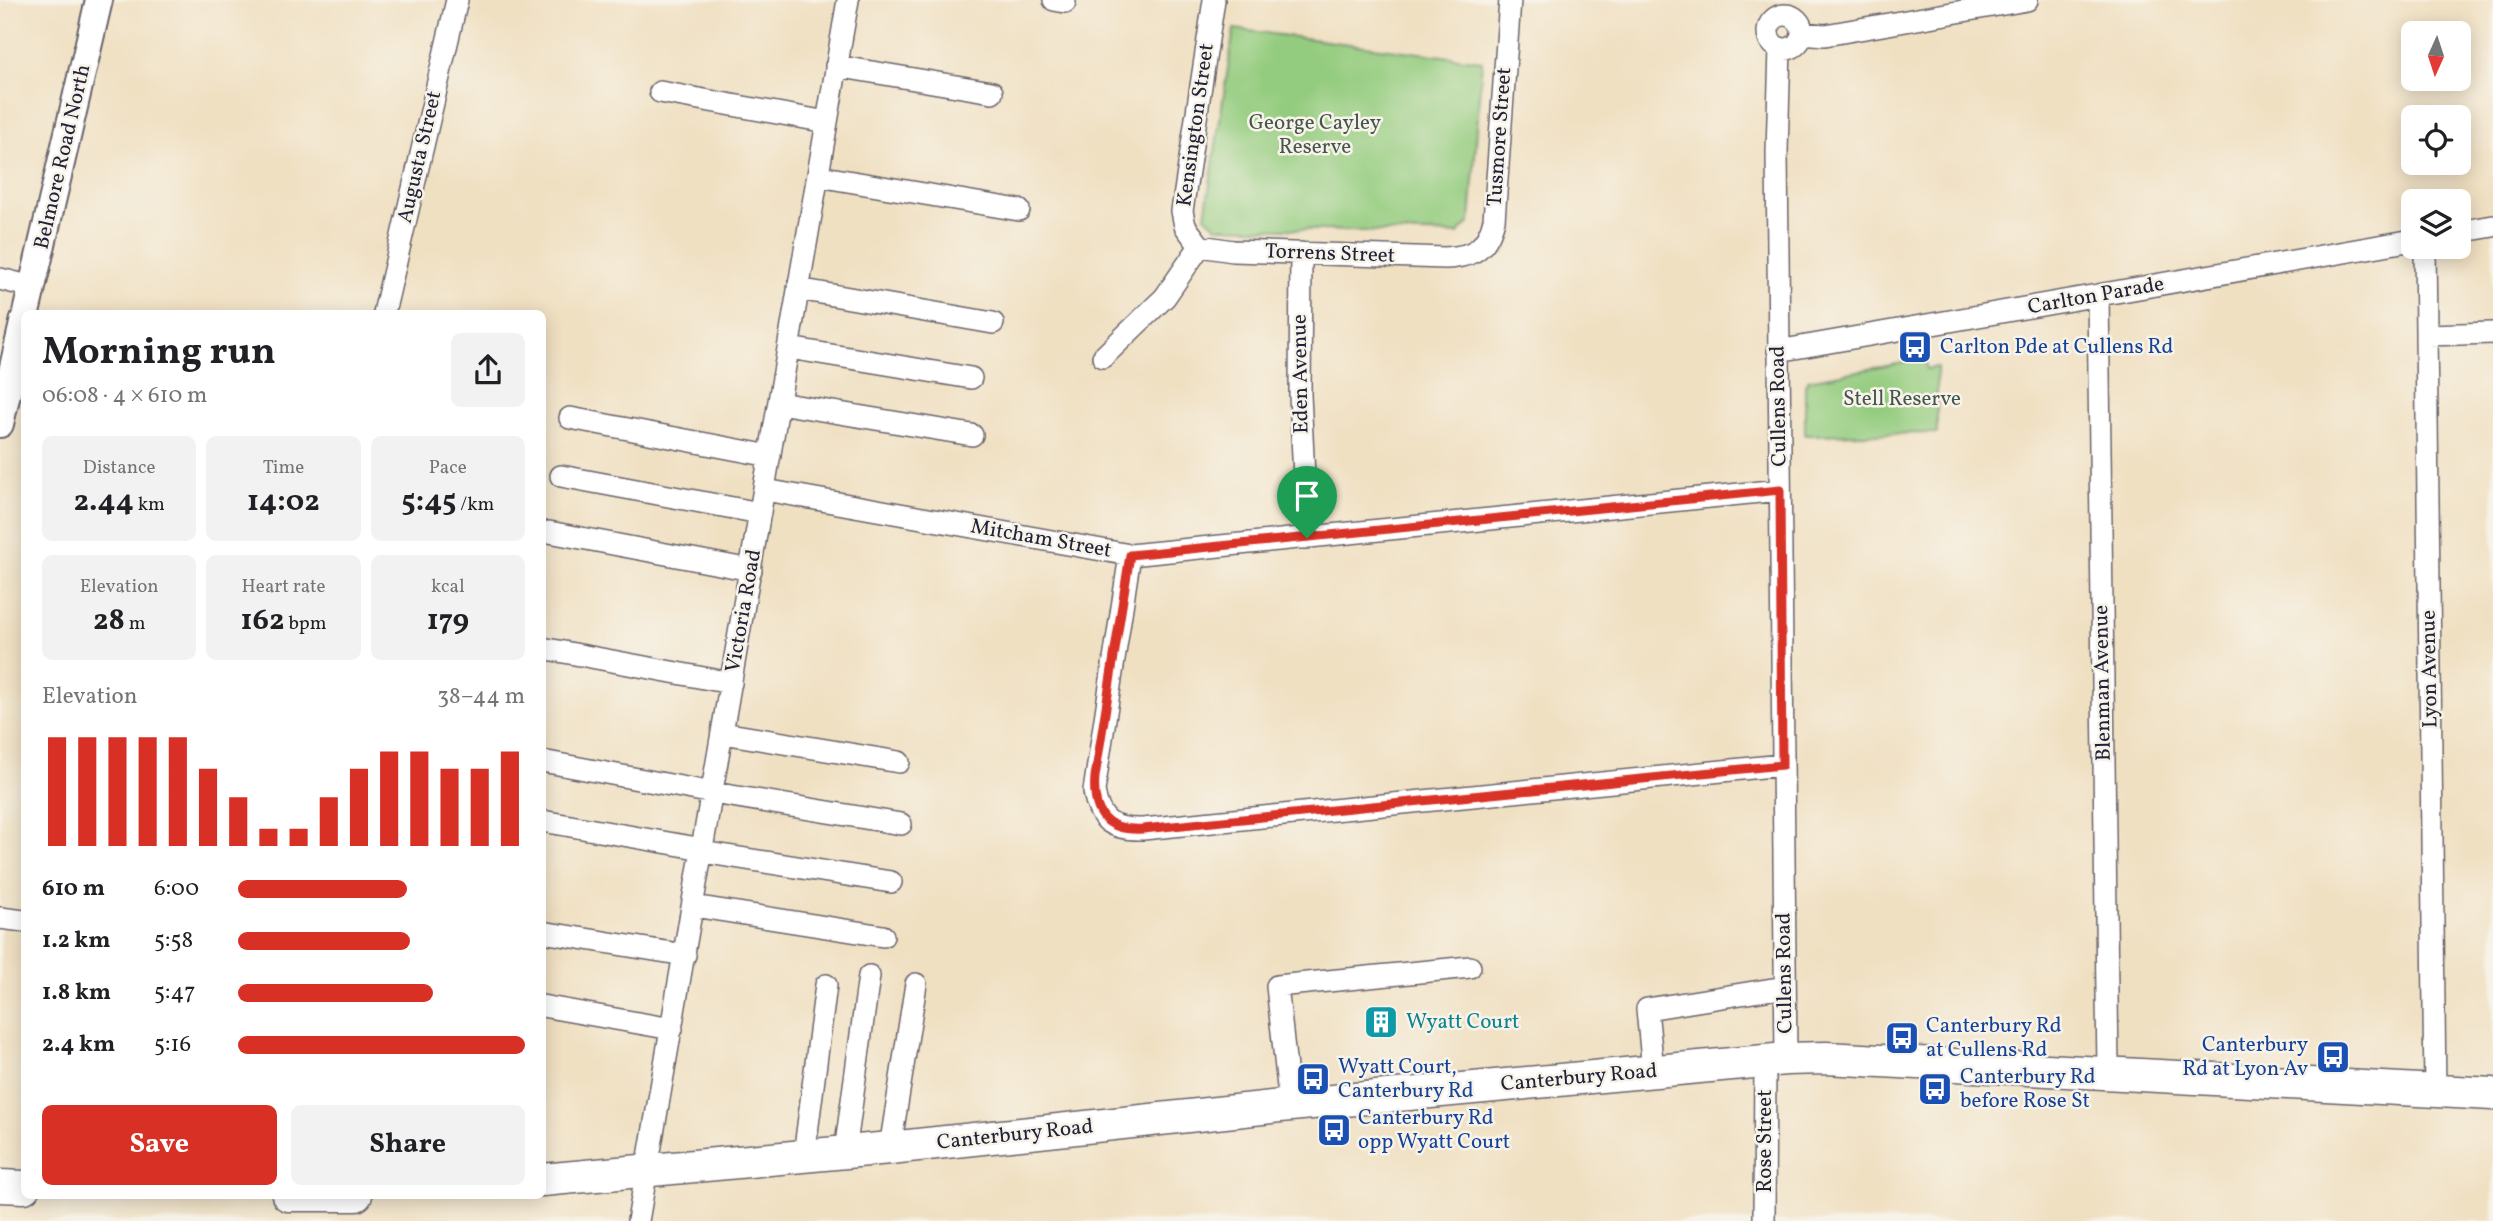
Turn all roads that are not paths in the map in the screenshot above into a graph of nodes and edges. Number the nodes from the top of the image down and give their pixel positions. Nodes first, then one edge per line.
1 (99, 0) edge
2 (457, 0) edge
3 (848, 0) edge
4 (1214, 0) edge
5 (1510, 0) edge
6 (2027, 0) edge
7 (1779, 8) edge
8 (1802, 33) junction
9 (1780, 48) junction
10 (836, 66) junction
11 (660, 92) dead end
12 (992, 92) dead end
13 (827, 122) junction
14 (818, 176) junction
15 (1019, 210) dead end
16 (2493, 226) edge
17 (2471, 230) edge
18 (2401, 242) edge
19 (1199, 246) junction
20 (1301, 253) junction
21 (1461, 257) joint
22 (2425, 259) edge
23 (0, 279) edge
24 (32, 287) junction
25 (798, 289) junction
26 (2098, 295) junction
27 (27, 310) edge
28 (385, 310) edge
29 (993, 323) dead end
30 (21, 332) edge
31 (2493, 334) edge
32 (2427, 335) junction
33 (789, 348) junction
34 (1778, 351) junction
35 (1103, 357) dead end
36 (971, 378) dead end
37 (779, 403) junction
38 (570, 418) dead end
39 (0, 424) edge
40 (972, 435) dead end
41 (770, 456) junction
42 (561, 476) dead end
43 (765, 490) junction
44 (1780, 490) junction
45 (760, 513) junction
46 (1307, 538) junction
47 (554, 539) dead end
48 (1130, 555) junction
49 (750, 576) junction
50 (546, 649) edge
51 (732, 683) junction
52 (723, 733) junction
53 (546, 762) edge
54 (899, 762) dead end
55 (1782, 765) junction
56 (713, 793) junction
57 (546, 822) edge
58 (901, 824) dead end
59 (703, 850) junction
60 (891, 882) dead end
61 (693, 906) junction
62 (0, 918) edge
63 (21, 921) edge
64 (546, 933) edge
65 (883, 936) dead end
66 (685, 955) junction
67 (1470, 967) dead end
68 (869, 976) dead end
69 (916, 984) dead end
70 (826, 985) dead end
71 (1785, 987) junction
72 (546, 1007) edge
73 (672, 1029) junction
74 (1775, 1060) junction
75 (1653, 1070) junction
76 (2108, 1071) junction
77 (2435, 1091) junction
78 (2493, 1094) edge
79 (1290, 1105) junction
80 (890, 1148) junction
81 (845, 1152) junction
82 (804, 1156) junction
83 (648, 1170) junction
84 (546, 1180) edge
85 (0, 1186) edge
86 (21, 1186) edge
87 (638, 1221) edge
88 (1764, 1221) edge

1 - 24 main road, Belmore Road North
2 - 28 street, Augusta Street
3 - 10 street, Victoria Road
4 - 19 street, Kensington Street
5 - 21 street, Tusmore Street
6 - 8 street
7 - 8 street
7 - 9 street
8 - 9 street
9 - 34 street, Cullens Road
10 - 12 street
10 - 13 street, Victoria Road
11 - 13 street
13 - 14 street, Victoria Road
14 - 15 street
14 - 25 street, Victoria Road
16 - 17 street
18 - 26 street, Carlton Parade
19 - 20 street, Torrens Street
19 - 35 street
20 - 21 street, Torrens Street
20 - 46 street, Eden Avenue
22 - 32 street, Lyon Avenue
23 - 24 street
24 - 27 main road, Belmore Road North
25 - 29 street
25 - 33 street, Victoria Road
26 - 34 street, Carlton Parade
26 - 76 street, Blenman Avenue
30 - 39 main road
31 - 32 street
32 - 77 street, Lyon Avenue
33 - 36 street
33 - 37 street, Victoria Road
34 - 44 street, Cullens Road
37 - 40 street
37 - 41 street, Victoria Road
38 - 41 street
41 - 43 street, Victoria Road
42 - 45 street
43 - 45 street, Victoria Road
43 - 48 street, Mitcham Street
44 - 46 street, Mitcham Street
44 - 55 street, Cullens Road
45 - 49 street, Victoria Road
46 - 48 street, Mitcham Street
47 - 49 street
48 - 55 street
49 - 51 street, Victoria Road
50 - 51 street
51 - 52 street, Victoria Road
52 - 54 street
52 - 56 street, Victoria Road
53 - 56 street
55 - 71 street, Cullens Road
56 - 58 street
56 - 59 street, Victoria Road
57 - 59 street
59 - 60 street
59 - 61 street, Victoria Road
61 - 65 street
61 - 66 street, Victoria Road
62 - 63 street
64 - 66 street
66 - 73 street, Victoria Road
67 - 79 street
68 - 81 street
69 - 80 street
70 - 82 street
71 - 74 street, Cullens Road
71 - 75 street
72 - 73 street
73 - 83 street, Victoria Road
74 - 75 highway, Canterbury Road
74 - 76 highway, Canterbury Road
74 - 88 street, Rose Street
75 - 79 highway, Canterbury Road
76 - 77 highway, Canterbury Road
77 - 78 highway, Canterbury Road
79 - 80 highway, Canterbury Road
80 - 81 highway, Canterbury Road
81 - 82 highway, Canterbury Road
82 - 83 highway, Canterbury Road
83 - 84 highway, Canterbury Road
83 - 87 street, Victoria Road
85 - 86 highway

